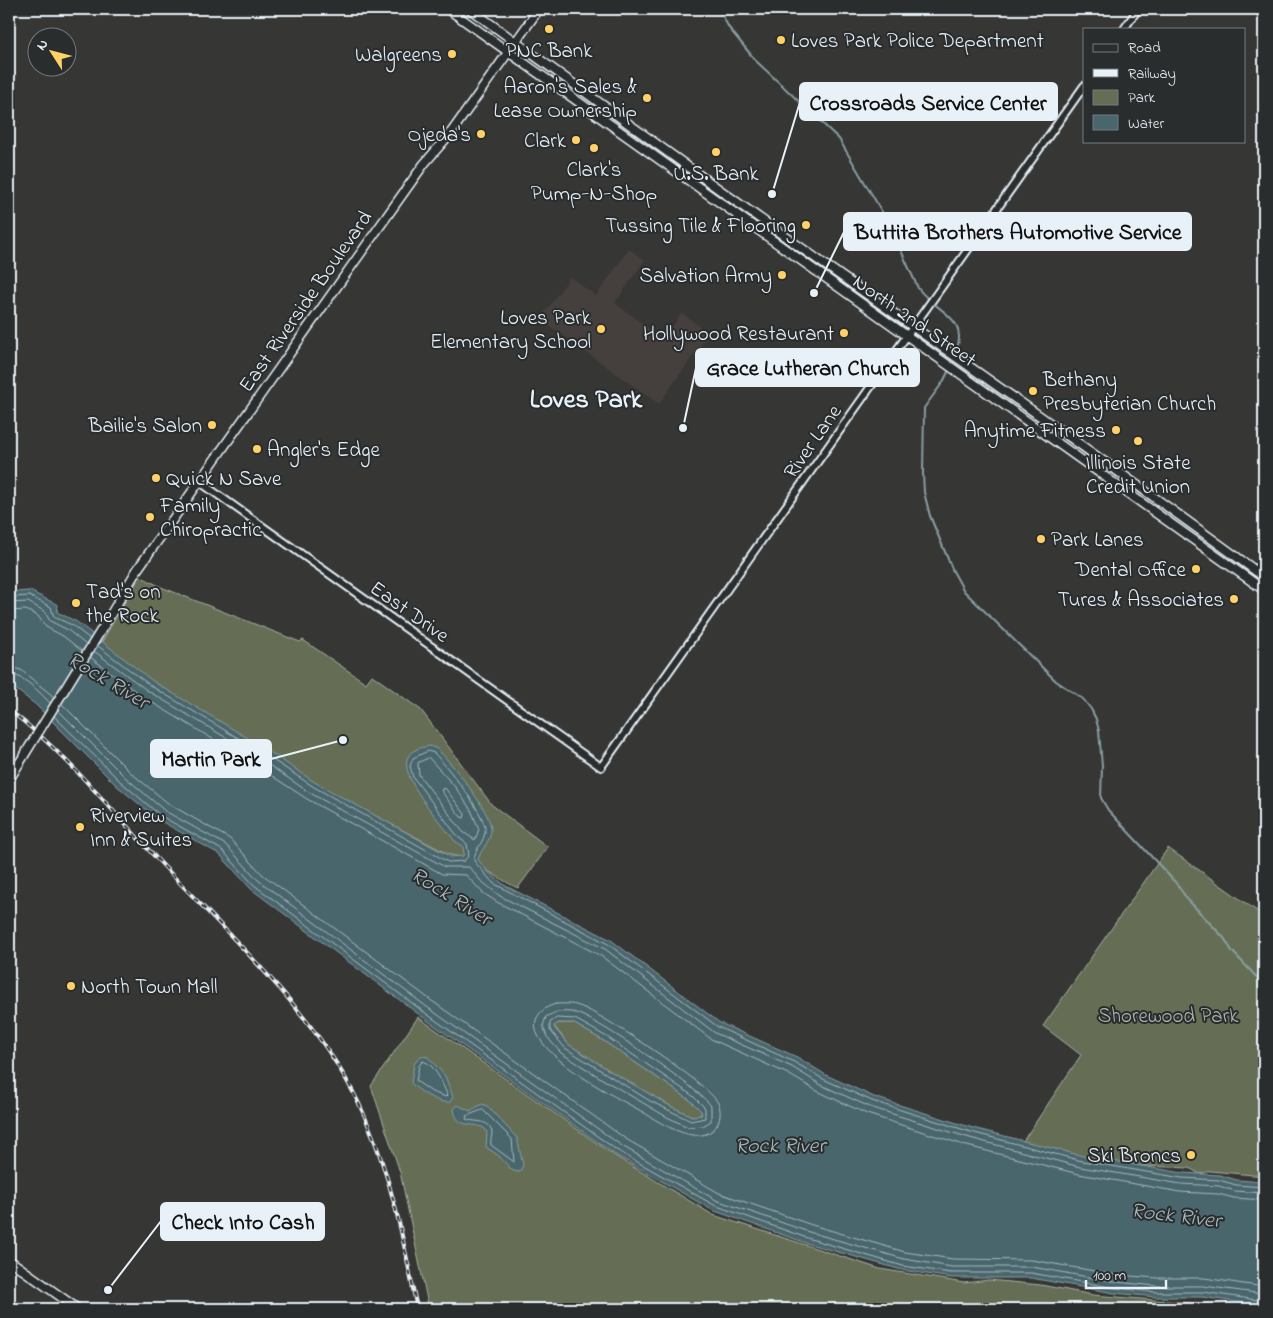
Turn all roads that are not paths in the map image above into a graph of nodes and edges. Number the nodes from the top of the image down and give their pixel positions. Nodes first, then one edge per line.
1 (448, 9) edge
2 (470, 9) edge
3 (539, 9) edge
4 (1138, 9) edge
5 (1125, 28) edge
6 (516, 42) junction
7 (508, 53) junction
8 (1083, 87) edge
9 (914, 328) junction
10 (907, 336) junction
11 (200, 482) junction
12 (1264, 577) edge
13 (1264, 590) edge
14 (601, 766) joint
15 (9, 780) edge
16 (9, 1260) edge
17 (78, 1309) edge

1 - 7 main road, North 2nd Street
2 - 6 main road, North 2nd Street
3 - 6 main road, East Riverside Boulevard
4 - 5 street
6 - 7 main road, East Riverside Boulevard
6 - 9 main road, North 2nd Street
7 - 10 main road, North 2nd Street
7 - 11 main road, East Riverside Boulevard
8 - 9 street, River Lane
9 - 10 street, River Lane
9 - 12 main road, North 2nd Street
10 - 13 main road, North 2nd Street
10 - 14 street, River Lane
11 - 14 street, East Drive
11 - 15 main road, East Riverside Boulevard, bridge
16 - 17 main road

